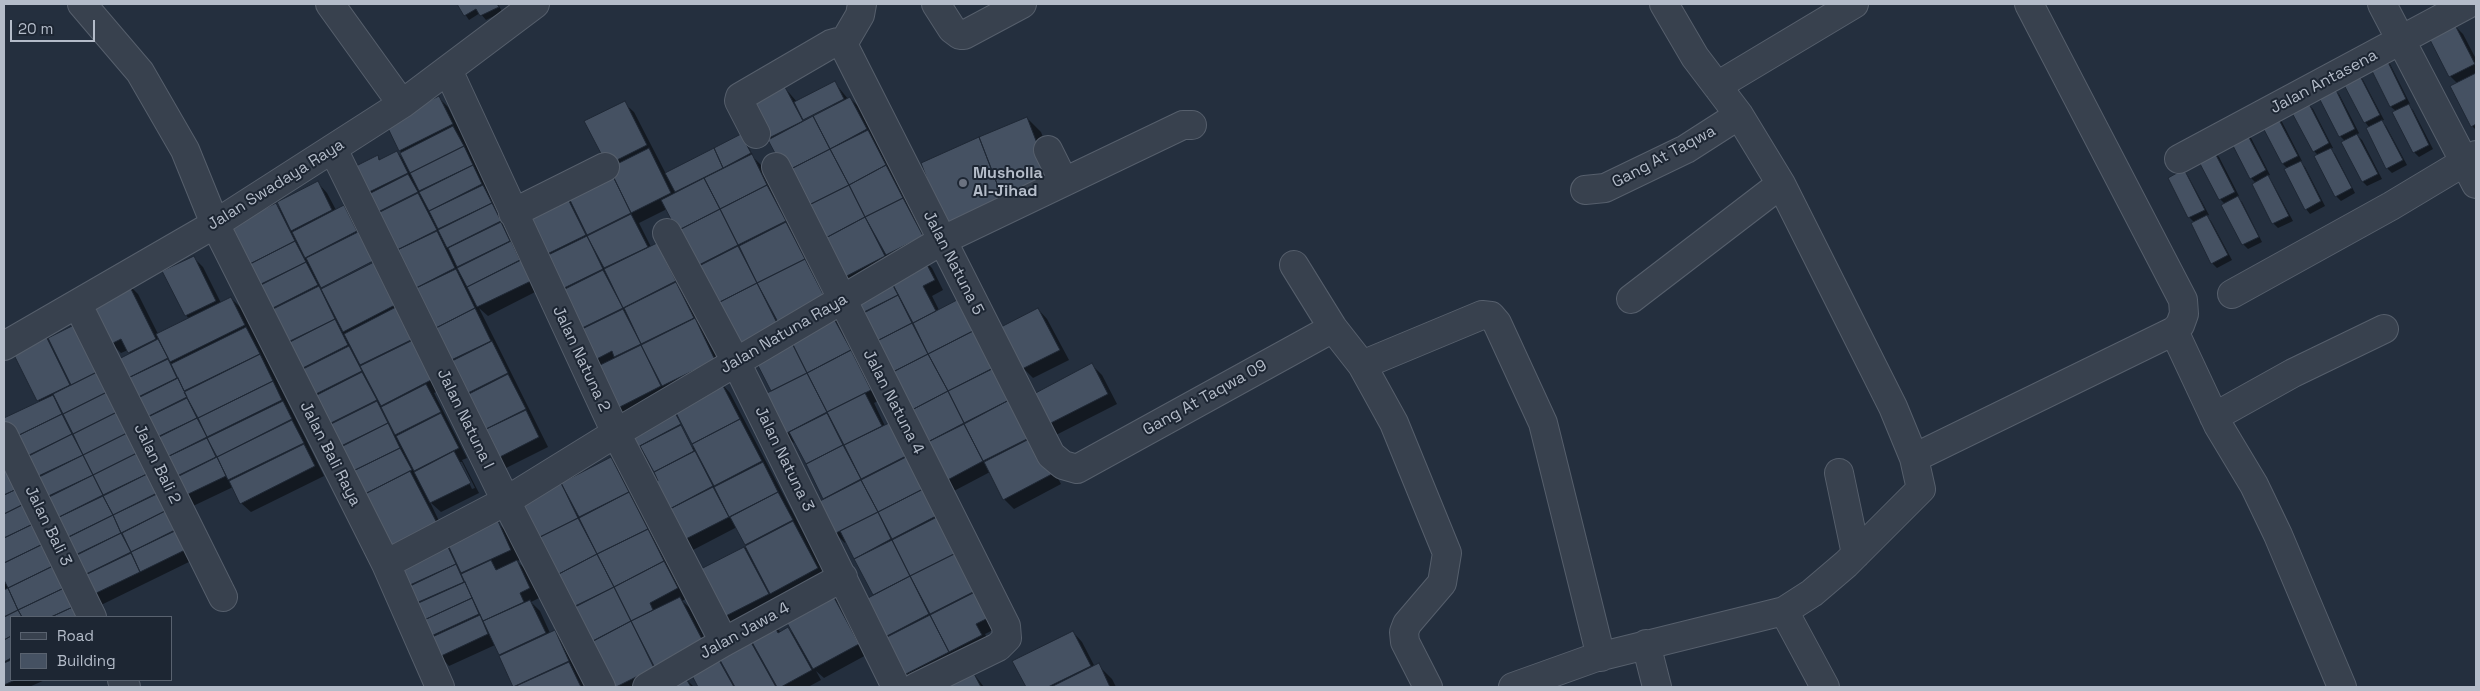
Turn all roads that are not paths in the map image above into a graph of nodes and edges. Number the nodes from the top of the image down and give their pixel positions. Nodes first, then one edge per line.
1 (82, 4) edge
2 (330, 4) edge
3 (862, 4) edge
4 (936, 4) edge
5 (1022, 4) edge
6 (1664, 4) edge
7 (1854, 4) edge
8 (2029, 4) edge
9 (2382, 4) edge
10 (2468, 4) edge
11 (523, 7) edge
12 (2402, 40) junction
13 (843, 44) junction
14 (448, 70) junction
15 (1716, 86) junction
16 (402, 104) junction
17 (1739, 116) junction
18 (1192, 125) dead end
19 (756, 134) dead end
20 (333, 148) junction
21 (1048, 150) dead end
22 (2179, 158) dead end
23 (605, 166) dead end
24 (776, 167) dead end
25 (2472, 167) edge
26 (1064, 182) junction
27 (1780, 184) junction
28 (1585, 190) dead end
29 (513, 213) junction
30 (215, 224) junction
31 (667, 233) dead end
32 (941, 241) junction
33 (1294, 265) dead end
34 (2232, 294) dead end
35 (1631, 299) dead end
36 (842, 300) junction
37 (78, 305) junction
38 (1333, 328) junction
39 (2384, 329) dead end
40 (2174, 332) junction
41 (4, 346) edge
42 (736, 362) junction
43 (1362, 364) junction
44 (2214, 416) junction
45 (616, 433) junction
46 (4, 436) edge
47 (1914, 458) junction
48 (1077, 468) joint
49 (1839, 473) dead end
50 (506, 501) junction
51 (1856, 554) junction
52 (386, 564) junction
53 (843, 577) junction
54 (223, 597) dead end
55 (1784, 610) junction
56 (92, 616) edge
57 (724, 642) junction
58 (1646, 644) junction
59 (1601, 656) junction
60 (440, 687) edge
61 (601, 687) edge
62 (647, 687) edge
63 (896, 687) edge
64 (916, 687) edge
65 (1428, 687) edge
66 (1513, 687) edge
67 (1657, 687) edge
68 (1825, 687) edge
69 (2342, 687) edge

1 - 30 street, Jalan Bali Raya
2 - 16 street
3 - 13 street
4 - 5 street
6 - 15 street
7 - 15 street
8 - 40 street
9 - 12 street
10 - 12 street, Jalan Antasena
11 - 14 street, Jalan Swadaya Raya
12 - 22 street, Jalan Antasena
12 - 25 street
13 - 19 street
13 - 32 street, Jalan Natuna 5
14 - 16 street, Jalan Swadaya Raya
14 - 29 street, Jalan Natuna 2
15 - 17 street
16 - 20 street, Jalan Swadaya Raya
17 - 27 street
17 - 28 street, Gang At Taqwa
18 - 26 street, Jalan Natuna Raya
20 - 30 street, Jalan Swadaya Raya
20 - 50 street, Jalan Natuna I
21 - 26 street
23 - 29 street
24 - 36 street, Jalan Natuna 4
25 - 34 street
26 - 32 street, Jalan Natuna Raya
27 - 35 street
27 - 47 street
29 - 45 street, Jalan Natuna 2
30 - 37 street, Jalan Swadaya Raya
30 - 52 street, Jalan Bali Raya
31 - 42 street, Jalan Natuna 3
32 - 36 street, Jalan Natuna Raya
32 - 48 street, Jalan Natuna 5
33 - 38 street
36 - 42 street, Jalan Natuna Raya
36 - 64 street, Jalan Natuna 4
37 - 41 street, Jalan Swadaya Raya
37 - 54 street, Jalan Bali 2
38 - 43 street
38 - 48 street, Gang At Taqwa 09
39 - 44 street
40 - 44 street
40 - 47 street
42 - 45 street, Jalan Natuna Raya
42 - 53 street, Jalan Natuna 3
43 - 59 street
43 - 65 street
44 - 69 street
45 - 50 street, Jalan Natuna Raya
45 - 57 street, Jalan Natuna 2
46 - 56 street, Jalan Bali 3
47 - 51 street
49 - 51 street
50 - 52 street, Jalan Natuna Raya
50 - 61 street, Jalan Natuna I
51 - 55 street
52 - 60 street, Jalan Bali Raya
53 - 57 street, Jalan Jawa 4
53 - 63 street, Jalan Natuna 3
55 - 58 street
55 - 68 street
57 - 62 street, Jalan Jawa 4
58 - 59 street
58 - 67 street
59 - 66 street

